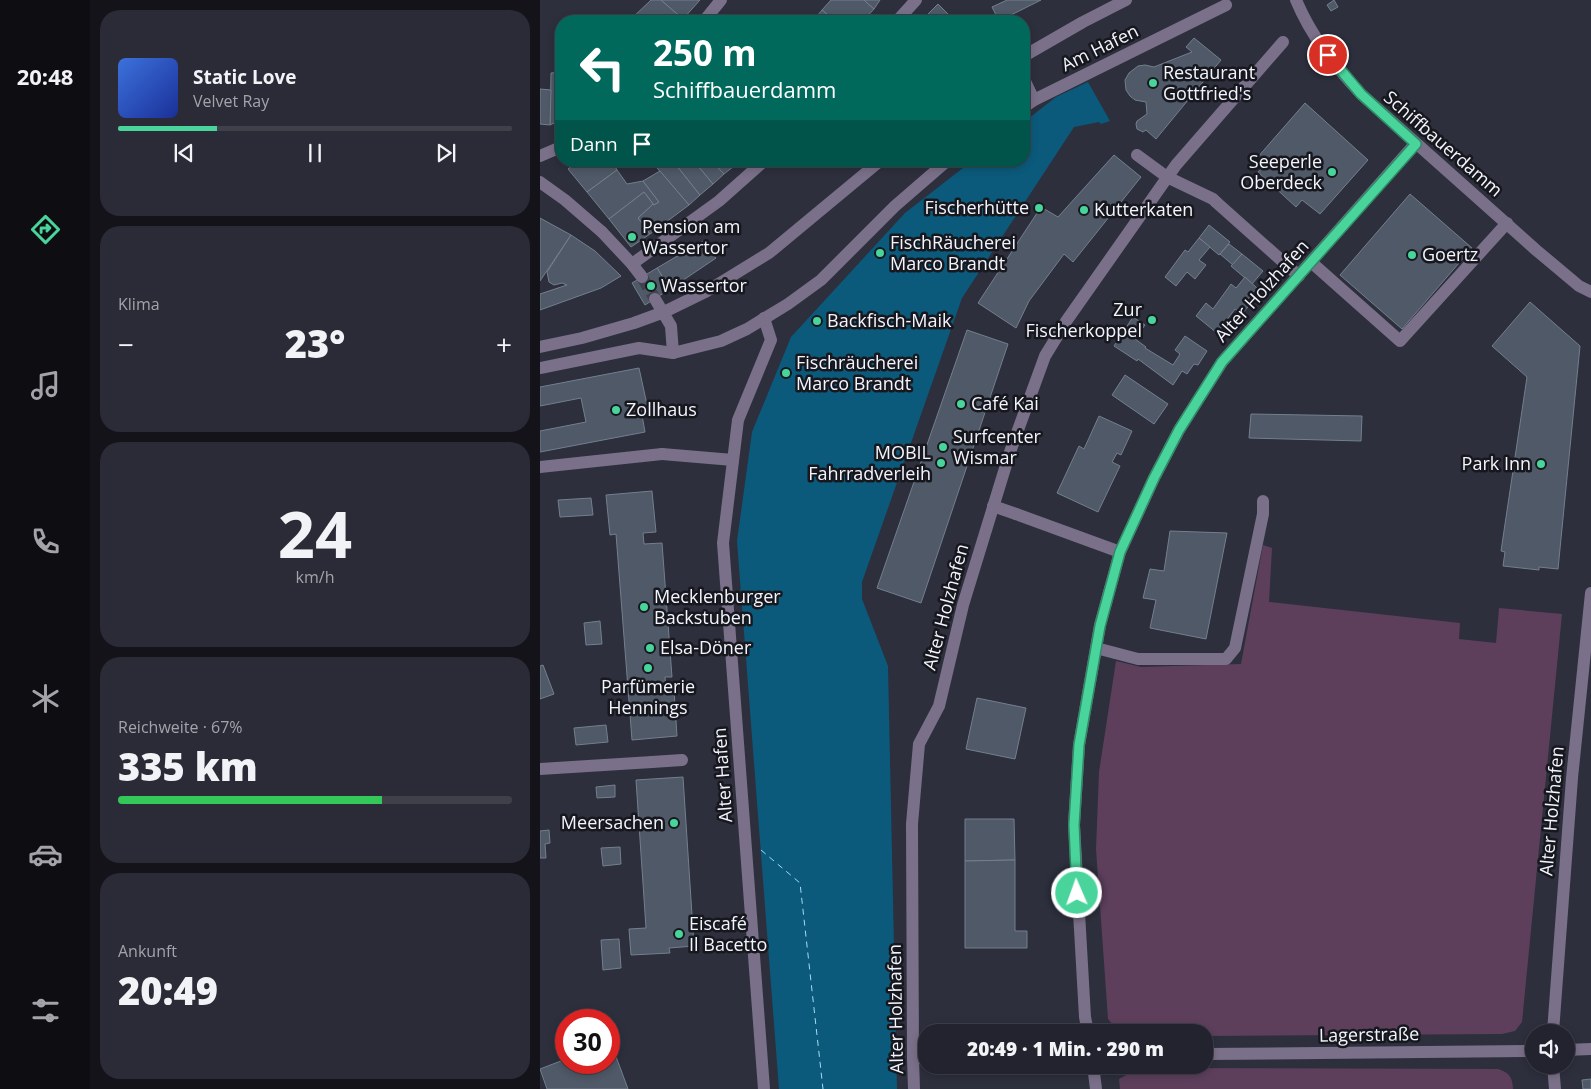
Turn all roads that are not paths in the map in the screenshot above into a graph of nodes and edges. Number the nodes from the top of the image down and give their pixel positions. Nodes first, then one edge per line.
1 (721, 0) edge
2 (916, 0) edge
3 (1126, 0) edge
4 (1296, 0) edge
5 (1226, 5) dead end
6 (709, 15) edge
7 (902, 15) edge
8 (1283, 42) dead end
9 (1030, 53) edge
10 (1030, 104) edge
11 (1416, 144) junction
12 (555, 149) edge
13 (1137, 154) dead end
14 (540, 156) edge
15 (757, 167) edge
16 (873, 167) edge
17 (940, 167) edge
18 (1167, 177) junction
19 (540, 182) edge
20 (1507, 223) junction
21 (1311, 262) junction
22 (632, 264) junction
23 (1299, 276) junction
24 (642, 277) tunnel mouth
25 (1591, 292) edge
26 (655, 299) tunnel mouth
27 (664, 312) junction
28 (764, 318) junction
29 (540, 347) edge
30 (674, 353) junction
31 (540, 368) edge
32 (733, 460) junction
33 (540, 467) edge
34 (1263, 501) dead end
35 (993, 506) junction
36 (1120, 552) junction
37 (1591, 593) edge
38 (1591, 599) edge
39 (1096, 648) junction
40 (682, 760) dead end
41 (540, 769) edge
42 (1087, 1024) edge
43 (1554, 1024) edge
44 (1575, 1050) edge
45 (1591, 1050) edge
46 (1525, 1051) edge
47 (1213, 1054) edge
48 (913, 1058) junction
49 (918, 1058) edge
50 (1094, 1074) edge
51 (1554, 1074) edge
52 (764, 1089) edge
53 (914, 1089) edge
54 (1096, 1089) edge
55 (1555, 1089) edge

1 - 6 street
2 - 7 street
3 - 9 street, Am Hafen
4 - 11 street, Schiffbauerdamm
5 - 10 street, Am Hafen
8 - 18 street, Alter Holzhafen
11 - 20 street, Schiffbauerdamm
11 - 21 street, Alter Holzhafen
12 - 14 street
13 - 18 street
15 - 22 street
16 - 27 street
17 - 28 street
18 - 23 street
18 - 35 street, Alter Holzhafen
19 - 22 street
20 - 21 street
20 - 25 street, Schiffbauerdamm
21 - 23 street, Alter Holzhafen
22 - 24 street
23 - 36 street, Alter Holzhafen
26 - 27 street
27 - 29 street
27 - 30 street
28 - 30 street
28 - 32 street, Alter Hafen
30 - 31 street
32 - 33 street
32 - 52 street, Alter Hafen
34 - 39 street
35 - 36 street
35 - 48 street, Alter Holzhafen
36 - 39 street, Alter Holzhafen
37 - 38 street, Alter Holzhafen
38 - 43 street, Alter Holzhafen
39 - 42 street, Alter Holzhafen
40 - 41 street
44 - 45 street
46 - 47 street, Lagerstraße
48 - 49 street
48 - 53 street, Alter Holzhafen
50 - 54 street
51 - 55 street

